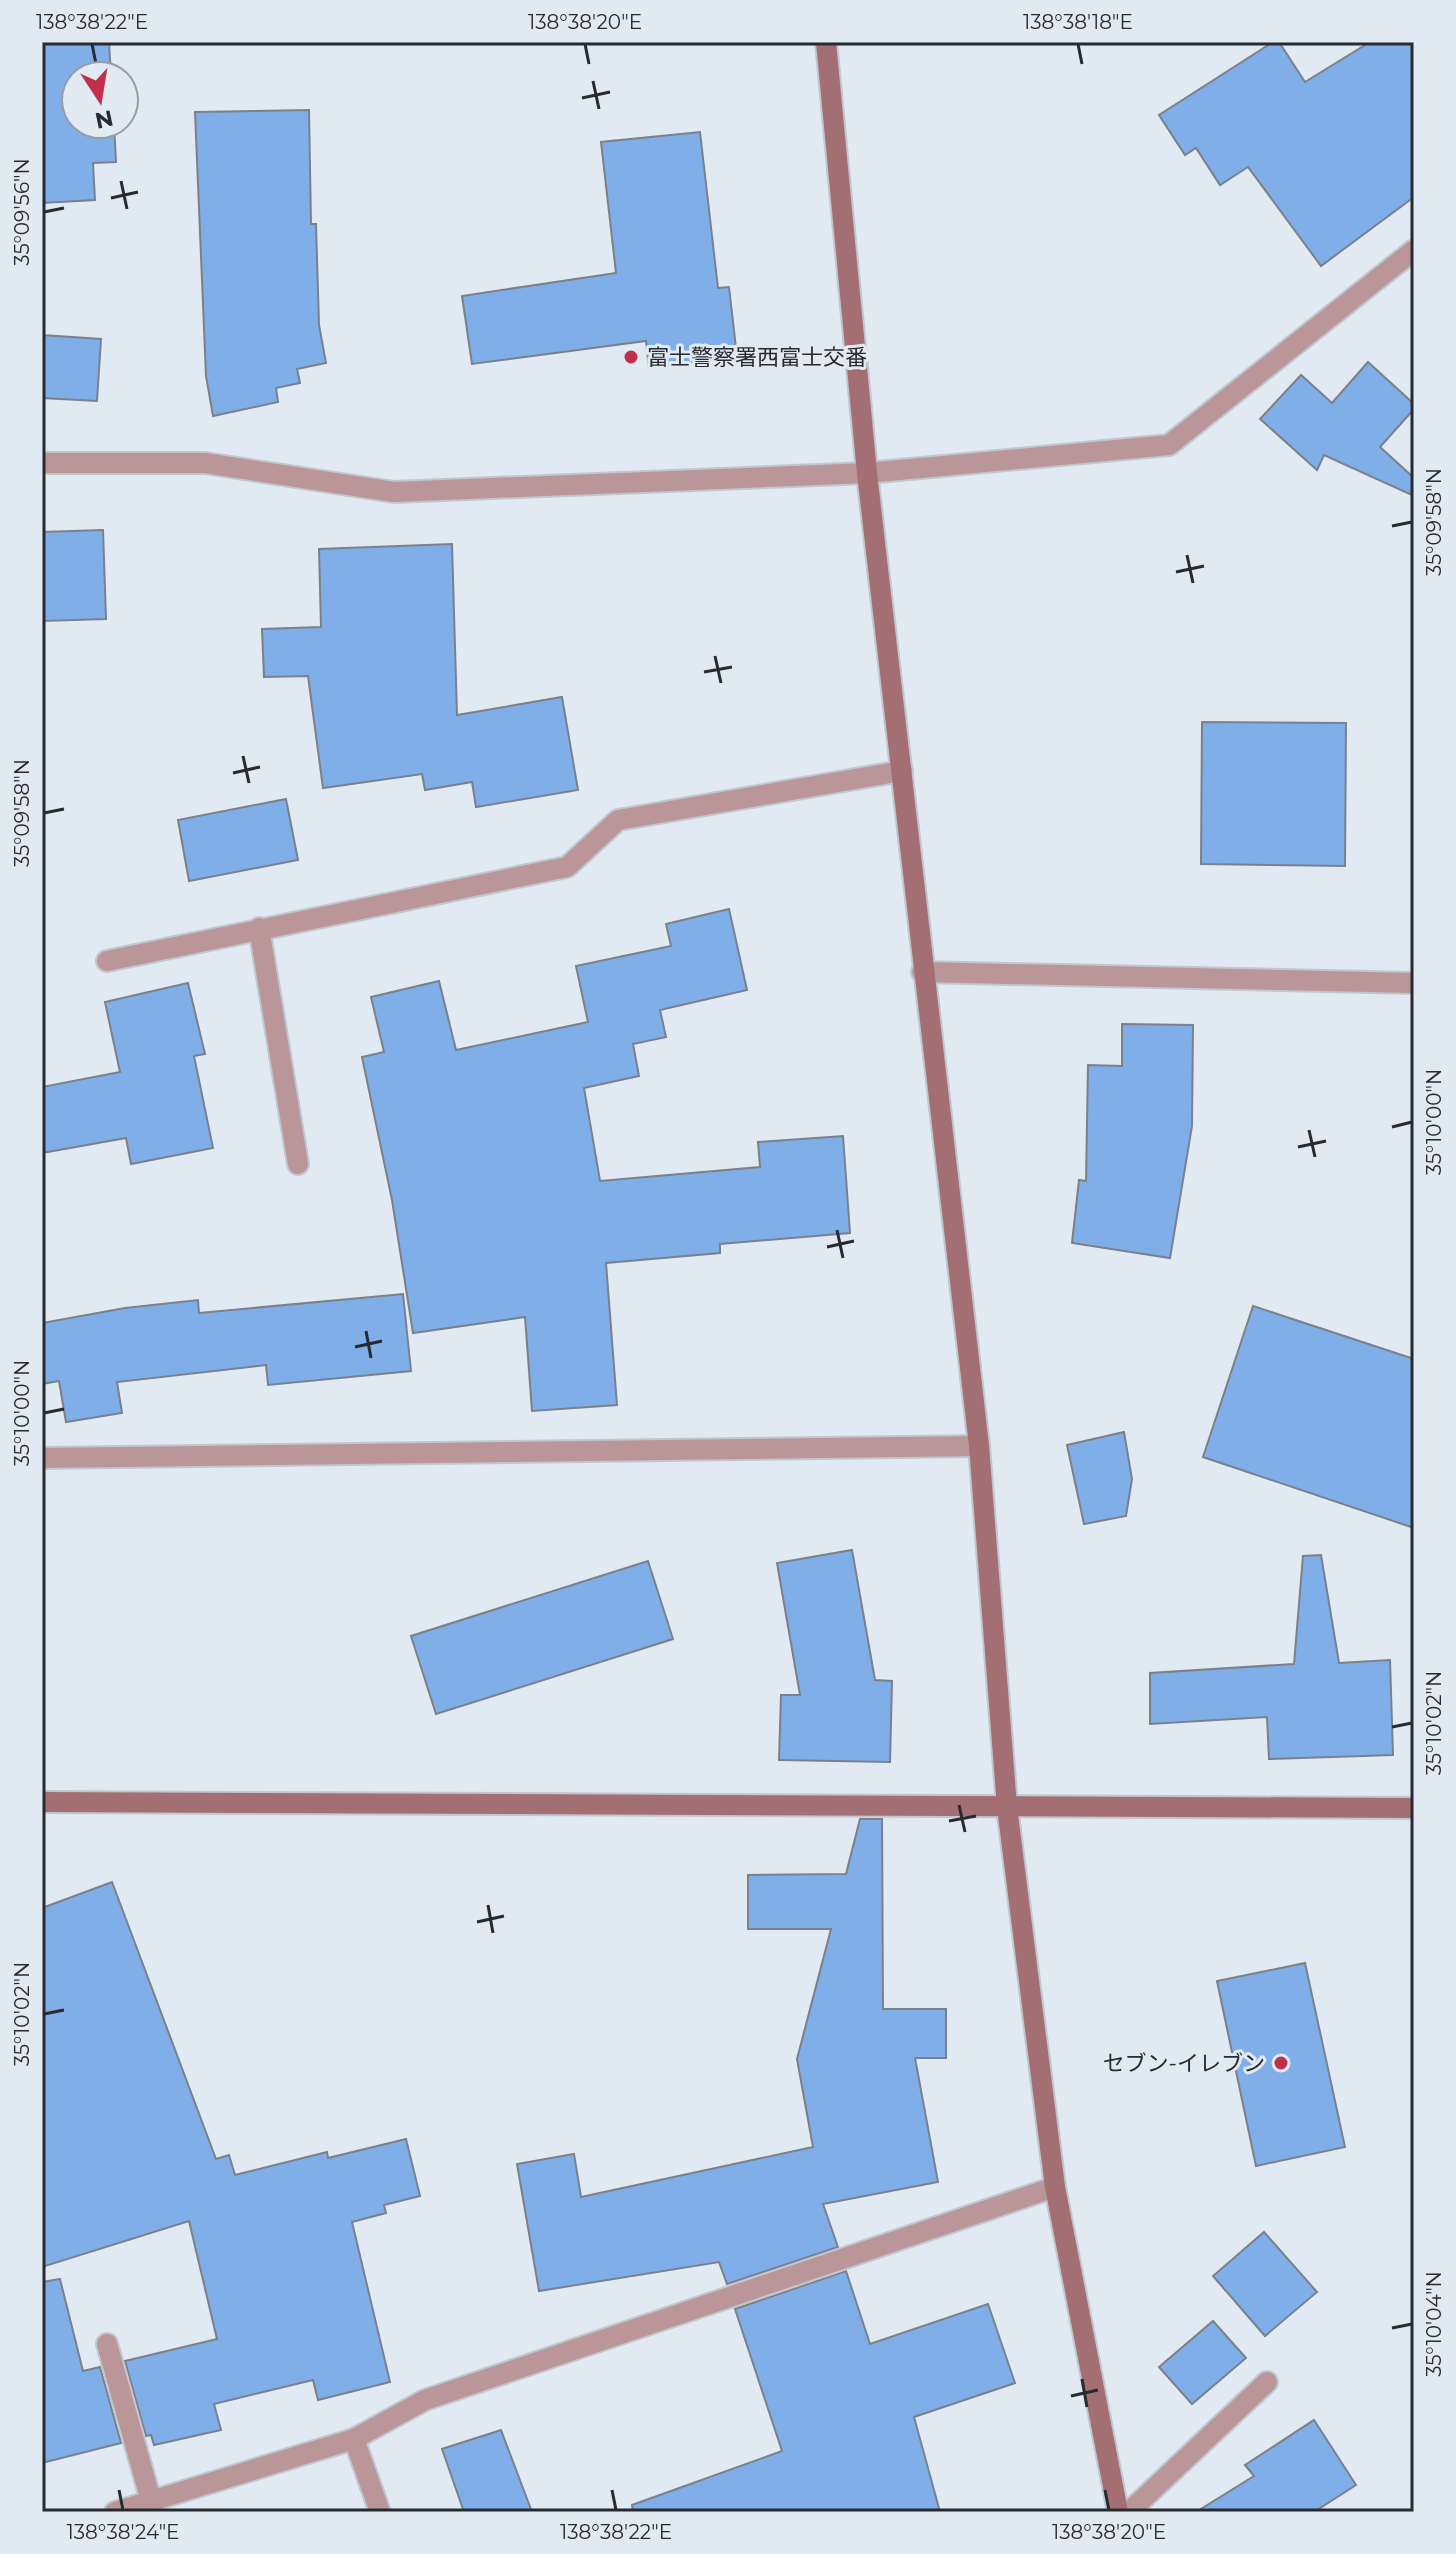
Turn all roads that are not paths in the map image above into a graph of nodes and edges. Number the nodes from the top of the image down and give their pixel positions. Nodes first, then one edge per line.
1 (826, 42) edge
2 (1414, 250) edge
3 (42, 463) edge
4 (867, 473) junction
5 (902, 771) junction
6 (259, 928) junction
7 (107, 961) dead end
8 (922, 972) junction
9 (1414, 983) edge
10 (298, 1164) dead end
11 (979, 1446) junction
12 (42, 1458) edge
13 (42, 1802) edge
14 (1007, 1807) junction
15 (1414, 1808) edge
16 (1055, 2187) junction
17 (107, 2344) dead end
18 (1267, 2382) dead end
19 (354, 2439) junction
20 (151, 2501) junction
21 (115, 2512) edge
22 (380, 2512) edge
23 (1118, 2512) edge
24 (1129, 2512) edge

1 - 4 street
2 - 4 street
3 - 4 street
4 - 5 street
5 - 6 street
5 - 8 street
6 - 7 street
6 - 10 street
8 - 9 street
8 - 11 street
11 - 12 street
11 - 14 street
13 - 14 street
14 - 15 street
14 - 16 street
16 - 19 street
16 - 23 street
17 - 20 street
18 - 24 street
19 - 20 street
19 - 22 street
20 - 21 street

